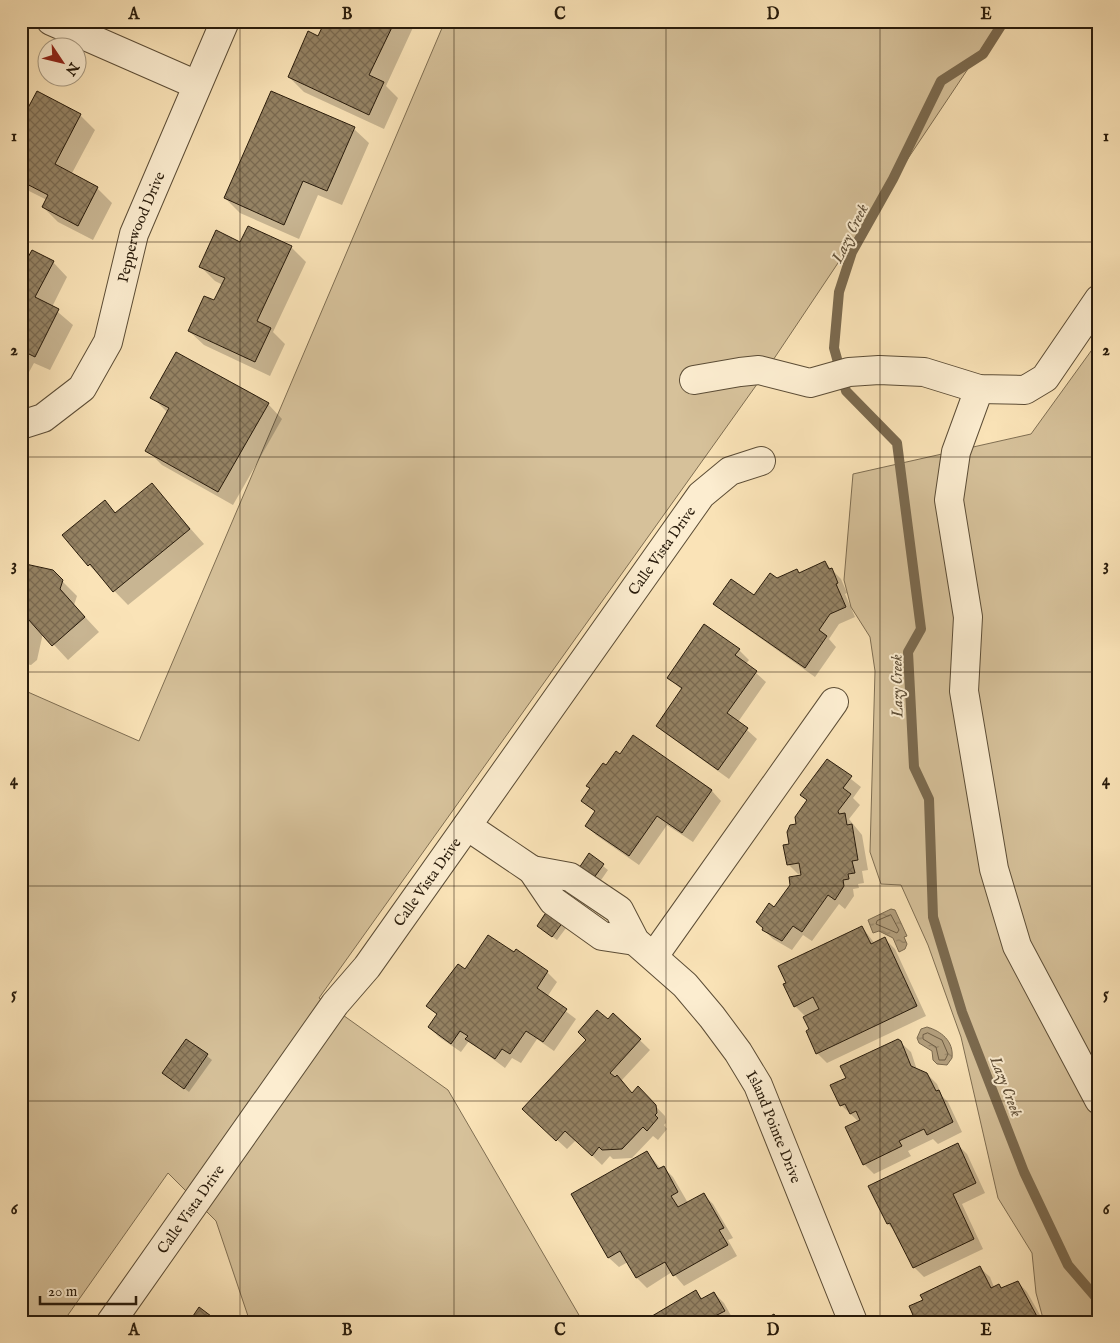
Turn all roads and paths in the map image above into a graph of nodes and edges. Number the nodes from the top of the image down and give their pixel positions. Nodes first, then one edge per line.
1 (51, 21) edge
2 (225, 21) edge
3 (197, 85) junction
4 (1099, 299) edge
5 (694, 380) dead end
6 (979, 389) junction
7 (32, 422) edge
8 (761, 461) dead end
9 (834, 702) dead end
10 (467, 826) junction
11 (644, 948) junction
12 (1099, 1100) edge
13 (111, 1322) edge
14 (853, 1322) edge

1 - 3 street
2 - 3 street, Pepperwood Drive
3 - 7 street, Pepperwood Drive
4 - 6 street
5 - 6 street
6 - 12 street
8 - 10 street, Calle Vista Drive
9 - 11 street
10 - 11 street
10 - 13 street, Calle Vista Drive
11 - 14 street, Island Pointe Drive

